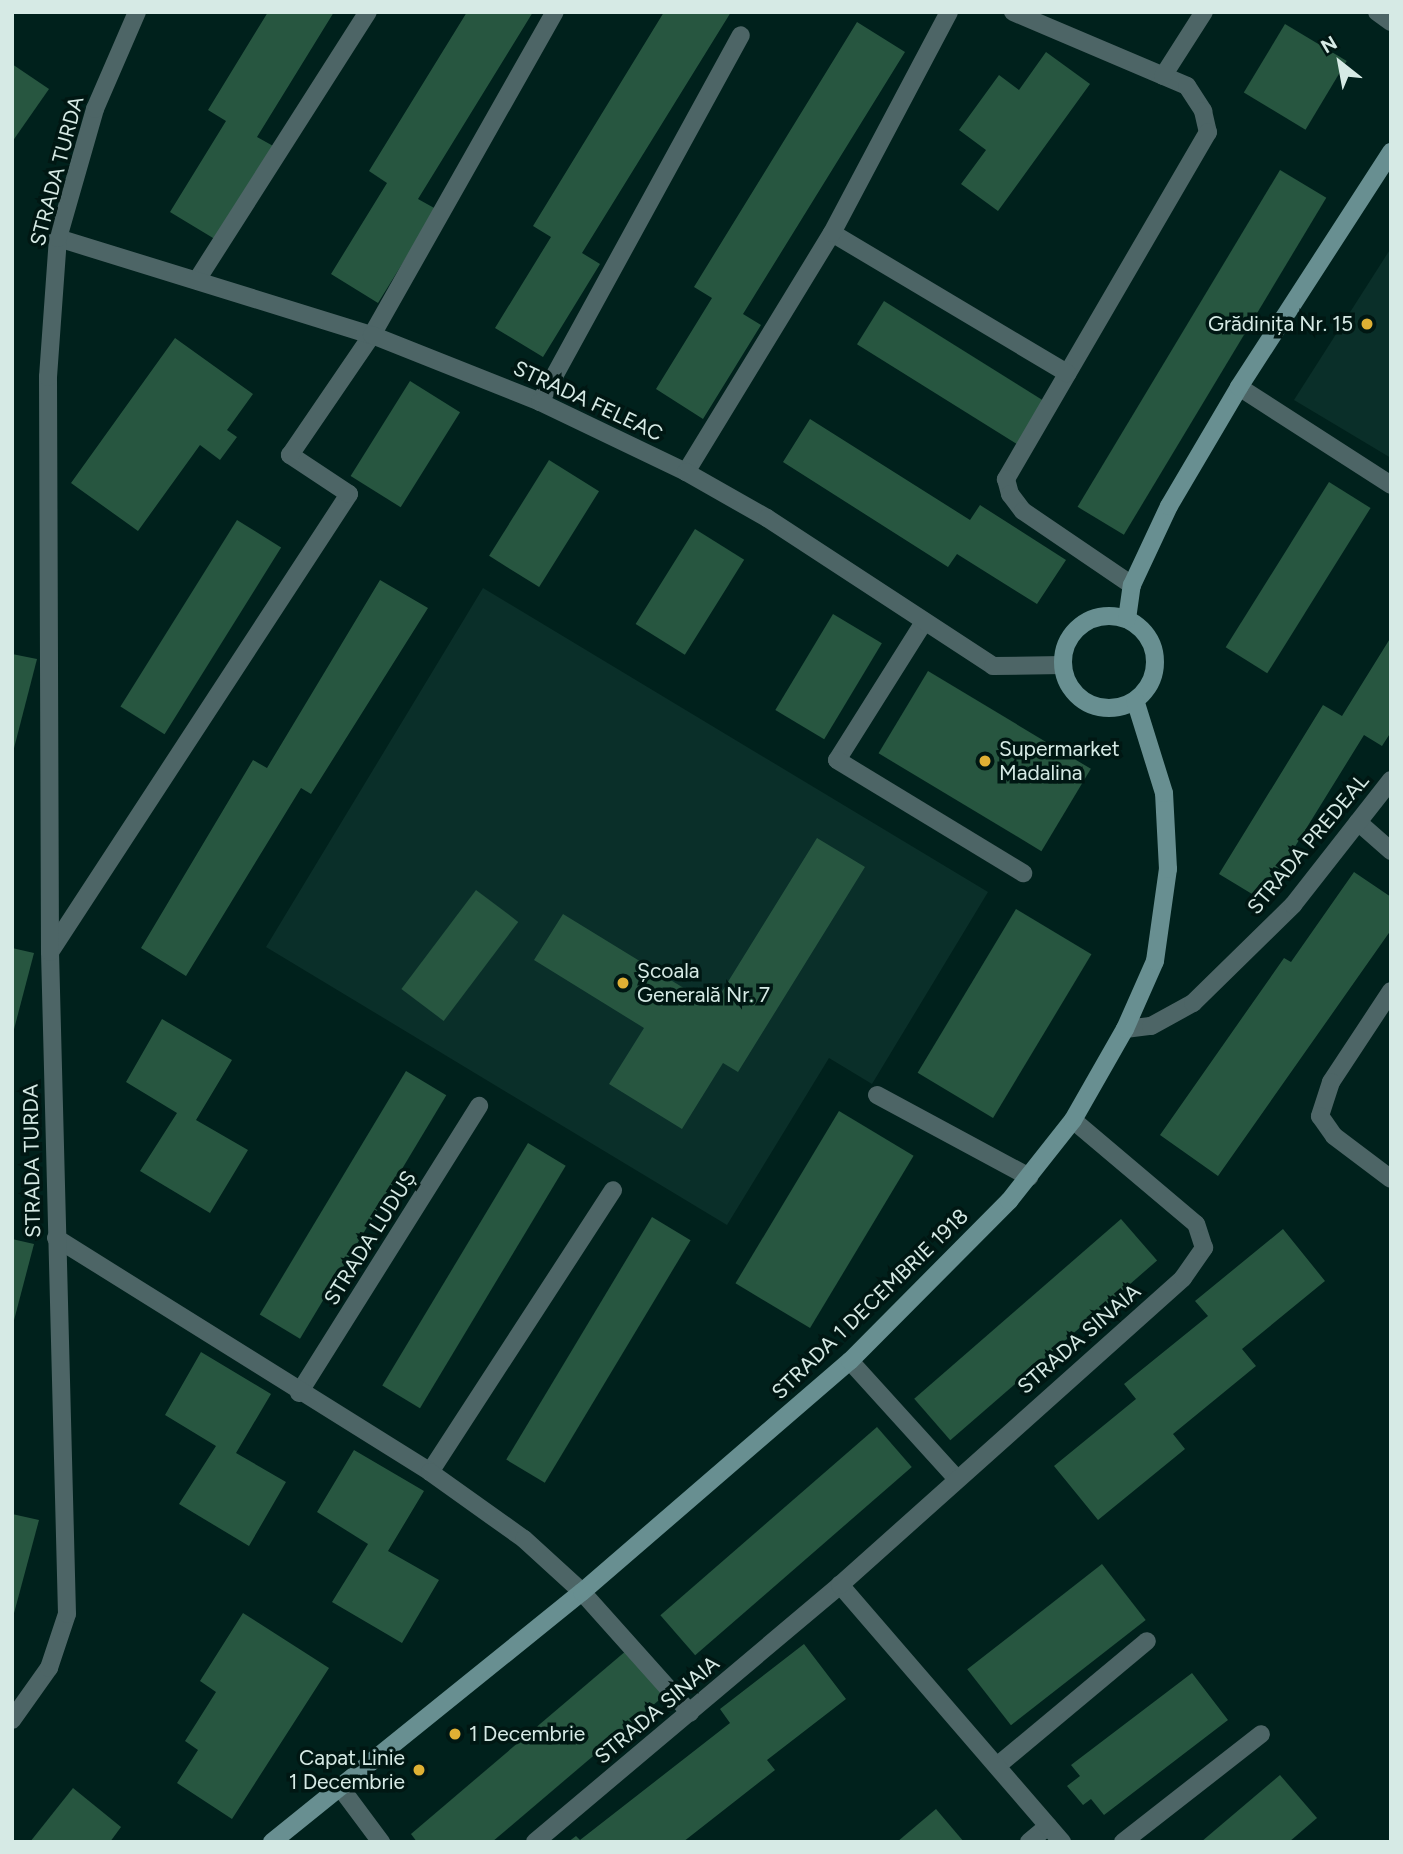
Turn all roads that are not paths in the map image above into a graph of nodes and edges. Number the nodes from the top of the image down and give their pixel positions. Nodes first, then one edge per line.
1 (137, 12) edge
2 (368, 12) edge
3 (555, 12) edge
4 (949, 12) edge
5 (1013, 12) edge
6 (1204, 12) edge
7 (1377, 12) edge
8 (1391, 22) edge
9 (741, 35) dead end
10 (1164, 76) junction
11 (1391, 152) edge
12 (832, 233) junction
13 (58, 238) junction
14 (197, 280) junction
15 (372, 335) junction
16 (1068, 373) junction
17 (1239, 387) junction
18 (540, 402) junction
19 (686, 472) junction
20 (1391, 485) edge
21 (1132, 585) junction
22 (1127, 619) junction
23 (924, 622) junction
24 (1063, 665) junction
25 (1135, 700) junction
26 (1391, 780) edge
27 (1358, 822) junction
28 (1391, 851) edge
29 (1023, 873) dead end
30 (50, 952) junction
31 (1391, 991) edge
32 (1125, 1029) junction
33 (877, 1095) dead end
34 (479, 1106) dead end
35 (1073, 1120) junction
36 (1029, 1177) junction
37 (1391, 1179) edge
38 (613, 1190) dead end
39 (56, 1238) junction
40 (850, 1361) junction
41 (299, 1394) junction
42 (430, 1472) junction
43 (956, 1478) junction
44 (840, 1585) junction
45 (582, 1592) junction
46 (1147, 1641) dead end
47 (690, 1713) junction
48 (12, 1720) edge
49 (1261, 1734) dead end
50 (997, 1766) junction
51 (340, 1787) junction
52 (1048, 1826) junction
53 (272, 1842) edge
54 (381, 1842) edge
55 (535, 1842) edge
56 (1029, 1842) edge
57 (1062, 1842) edge
58 (1123, 1842) edge

1 - 13 street, STRADA TURDA
2 - 14 street
3 - 15 street
4 - 12 street
5 - 10 street
6 - 10 street
7 - 8 street
9 - 18 street
10 - 16 street
11 - 17 main road
12 - 16 street
12 - 19 street
13 - 14 street, STRADA FELEAC
13 - 30 street, STRADA TURDA
14 - 15 street, STRADA FELEAC
15 - 18 street, STRADA FELEAC
15 - 30 street
16 - 21 street
17 - 20 street
17 - 21 main road
18 - 19 street, STRADA FELEAC
19 - 23 street, STRADA FELEAC
21 - 22 main road
22 - 24 main road
22 - 25 main road
23 - 24 street, STRADA FELEAC
23 - 29 street
24 - 25 main road
25 - 32 main road, STRADA 1 DECEMBRIE 1918
26 - 27 street, STRADA PREDEAL
27 - 28 street
27 - 32 street, STRADA PREDEAL
30 - 39 street, STRADA TURDA
31 - 37 street
32 - 35 main road, STRADA 1 DECEMBRIE 1918
33 - 36 street
34 - 41 street, STRADA LUDUȘ
35 - 36 main road, STRADA 1 DECEMBRIE 1918
35 - 43 street, STRADA SINAIA
36 - 40 main road, STRADA 1 DECEMBRIE 1918
38 - 42 street
39 - 41 street
39 - 48 street, STRADA TURDA
40 - 43 street
40 - 45 main road, STRADA 1 DECEMBRIE 1918
41 - 42 street
42 - 45 street
43 - 44 street, STRADA SINAIA
44 - 47 street, STRADA SINAIA
44 - 50 street
45 - 47 street
45 - 51 main road, STRADA 1 DECEMBRIE 1918
46 - 50 street
47 - 55 street, STRADA SINAIA
49 - 58 street
50 - 52 street
51 - 53 main road, STRADA 1 DECEMBRIE 1918
51 - 54 street
52 - 56 street
52 - 57 street

